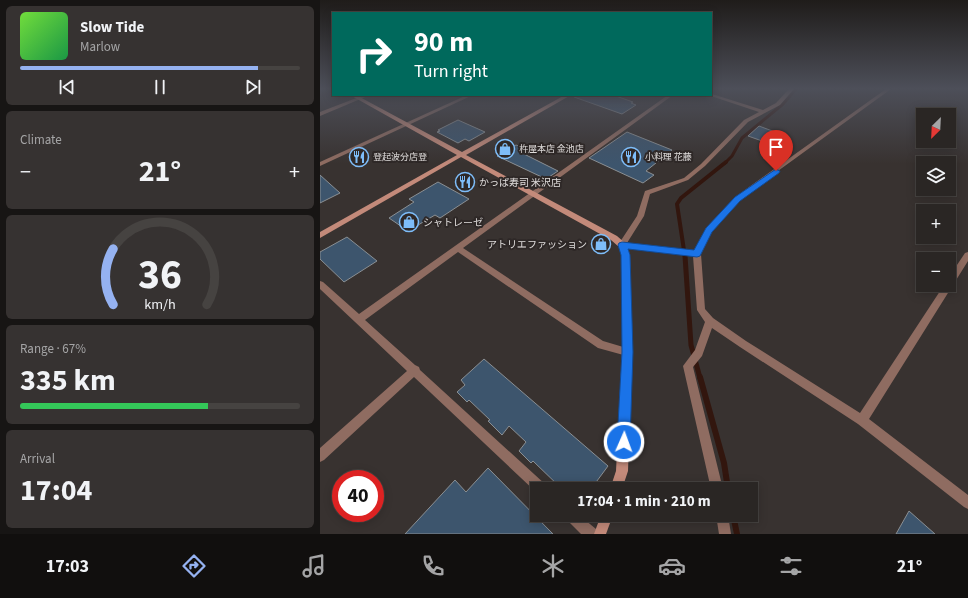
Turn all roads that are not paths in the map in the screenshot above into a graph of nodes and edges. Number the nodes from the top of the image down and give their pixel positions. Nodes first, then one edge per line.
1 (387, 114) edge
2 (429, 114) edge
3 (535, 114) edge
4 (645, 114) edge
5 (759, 114) edge
6 (855, 114) edge
7 (406, 124) junction
8 (461, 155) junction
9 (320, 164) edge
10 (535, 194) junction
11 (320, 235) edge
12 (622, 245) junction
13 (459, 249) junction
14 (697, 254) junction
15 (968, 255) edge
16 (956, 274) edge
17 (320, 284) edge
18 (944, 292) edge
19 (359, 319) junction
20 (710, 321) junction
21 (627, 352) junction
22 (415, 370) junction
23 (862, 420) junction
24 (320, 456) edge
25 (535, 482) edge
26 (618, 482) edge
27 (715, 482) edge
28 (968, 503) edge
29 (578, 522) edge
30 (604, 522) edge
31 (723, 522) edge
32 (591, 534) edge
33 (600, 534) edge
34 (725, 534) edge

1 - 7 street
2 - 7 street
3 - 8 street
4 - 10 street
5 - 12 street
6 - 14 street
7 - 8 street
7 - 9 street
8 - 10 street
8 - 11 street
10 - 12 street
10 - 13 street
12 - 14 street
12 - 21 street
13 - 19 street
13 - 21 street
14 - 20 street
15 - 16 street
17 - 19 street
18 - 23 street
19 - 22 street
20 - 23 street
20 - 27 street
21 - 26 street
22 - 24 street
22 - 25 street
23 - 28 street
29 - 32 street
30 - 33 street
31 - 34 street

